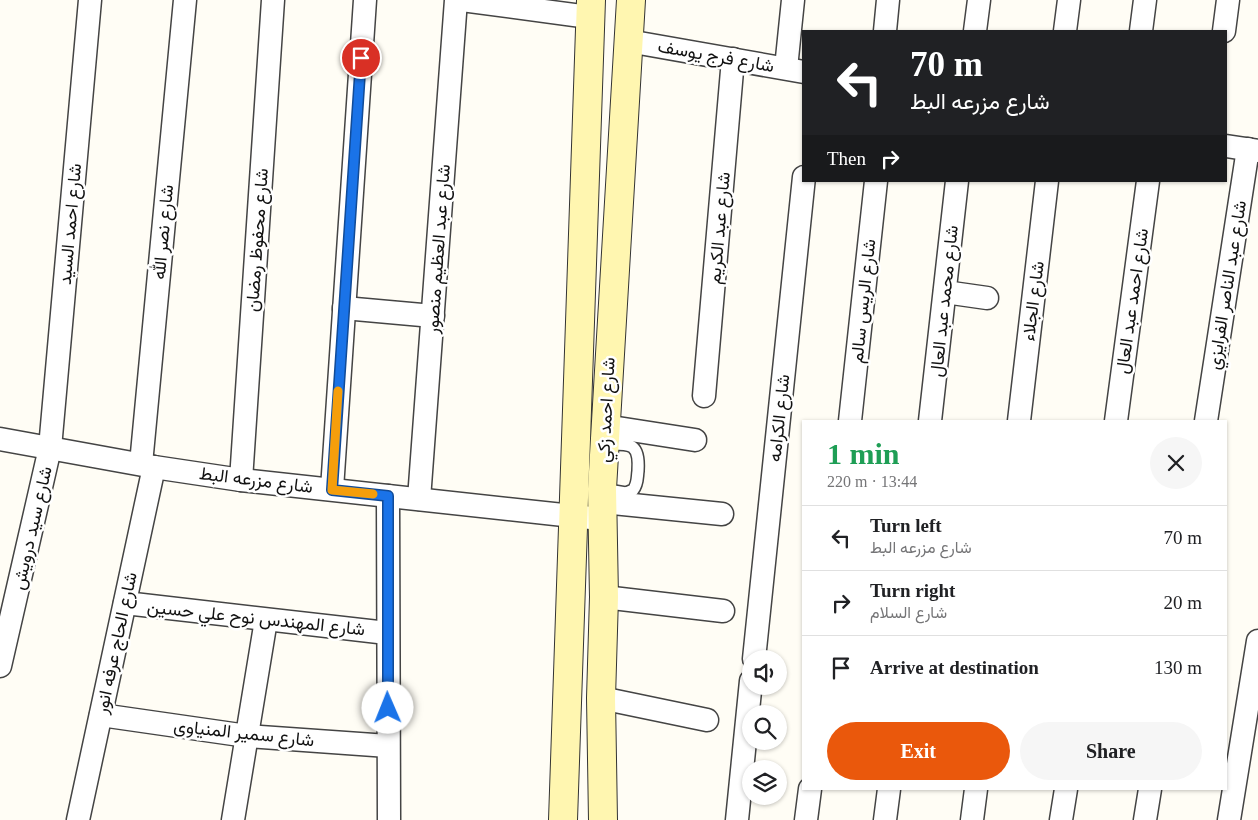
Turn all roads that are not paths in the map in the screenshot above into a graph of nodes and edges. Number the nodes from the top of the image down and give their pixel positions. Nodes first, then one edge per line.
1 (90, 0) edge
2 (185, 0) edge
3 (273, 0) edge
4 (365, 0) edge
5 (456, 0) edge
6 (462, 0) edge
7 (631, 0) edge
8 (793, 0) edge
9 (888, 0) edge
10 (978, 0) edge
11 (1069, 0) edge
12 (1145, 0) edge
13 (1228, 0) edge
14 (590, 8) edge
15 (885, 30) edge
16 (975, 30) edge
17 (1065, 30) edge
18 (1141, 30) edge
19 (1224, 30) edge
20 (628, 41) junction
21 (733, 59) junction
22 (795, 70) edge
23 (1244, 149) edge
24 (803, 182) edge
25 (876, 182) edge
26 (957, 182) edge
27 (1047, 182) edge
28 (1148, 182) edge
29 (945, 292) junction
30 (988, 298) dead end
31 (344, 308) junction
32 (433, 316) junction
33 (704, 396) dead end
34 (850, 420) edge
35 (930, 420) edge
36 (1019, 420) edge
37 (1116, 420) edge
38 (1206, 420) edge
39 (0, 439) edge
40 (695, 440) dead end
41 (610, 442) junction
42 (50, 448) junction
43 (148, 466) junction
44 (241, 480) junction
45 (332, 490) junction
46 (388, 496) junction
47 (607, 497) junction
48 (419, 499) junction
49 (722, 514) dead end
50 (574, 516) junction
51 (604, 597) junction
52 (125, 603) junction
53 (723, 610) dead end
54 (266, 620) junction
55 (387, 632) junction
56 (1258, 641) edge
57 (755, 650) edge
58 (0, 666) edge
59 (750, 695) edge
60 (601, 698) junction
61 (101, 716) junction
62 (707, 720) dead end
63 (247, 736) junction
64 (388, 746) junction
65 (810, 790) edge
66 (889, 790) edge
67 (976, 790) edge
68 (1066, 790) edge
69 (1150, 790) edge
70 (78, 820) edge
71 (233, 820) edge
72 (389, 820) edge
73 (563, 820) edge
74 (603, 820) edge
75 (737, 820) edge
76 (806, 820) edge
77 (885, 820) edge
78 (972, 820) edge
79 (1062, 820) edge
80 (1145, 820) edge
81 (1229, 820) edge

1 - 42 street, شارع احمد السيد
2 - 43 street, شارع نصر الله
3 - 44 street, شارع محفوظ رمضان
4 - 31 street
5 - 32 street, شارع عبد العظيم منصور
6 - 14 street
7 - 20 street, شارع احمد زكي
8 - 22 street
9 - 15 street
10 - 16 street
11 - 17 street
12 - 18 street
13 - 19 street
14 - 50 street, شارع احمد زكي
20 - 21 street, شارع فرج يوسف
20 - 41 street, شارع احمد زكي
21 - 22 street, شارع فرج يوسف
21 - 33 street, شارع عبد الكريم
23 - 38 street, شارع عبد الناصر الفرايزي
24 - 57 street, شارع الكرامه
25 - 34 street, شارع الريس سالم
26 - 29 street, شارع محمد عبد العال
27 - 36 street, شارع الجلاء
28 - 37 street, شارع احمد عبد العال
29 - 30 street
29 - 35 street, شارع محمد عبد العال
31 - 32 street
31 - 45 street
32 - 48 street, شارع عبد العظيم منصور
39 - 42 street, شارع مزرعه البط
40 - 41 street
41 - 47 street, شارع احمد زكي
41 - 47 lane
42 - 43 street, شارع مزرعه البط
42 - 58 street, شارع سيد درويش
43 - 44 street, شارع مزرعه البط
43 - 52 street, شارع الحاج عرفه انور
44 - 45 street, شارع مزرعه البط
45 - 46 street, شارع مزرعه البط
46 - 48 street, شارع مزرعه البط
46 - 55 street
47 - 49 street, شارع مزرعه البط
47 - 50 street, شارع مزرعه البط
47 - 51 street, شارع احمد زكي
48 - 50 street, شارع مزرعه البط
50 - 73 street, شارع احمد زكي
51 - 53 street
51 - 60 street, شارع احمد زكي
52 - 54 street, شارع المهندس نوح علي حسين
52 - 61 street, شارع الحاج عرفه انور
54 - 55 street, شارع المهندس نوح علي حسين
54 - 63 street
55 - 64 street
56 - 81 street
59 - 75 street
60 - 62 street
60 - 74 street, شارع احمد زكي
61 - 63 street, شارع سمير المنياوى
61 - 70 street, شارع الحاج عرفه انور
63 - 64 street, شارع سمير المنياوى
63 - 71 street
64 - 72 street
65 - 76 street
66 - 77 street
67 - 78 street
68 - 79 street
69 - 80 street

